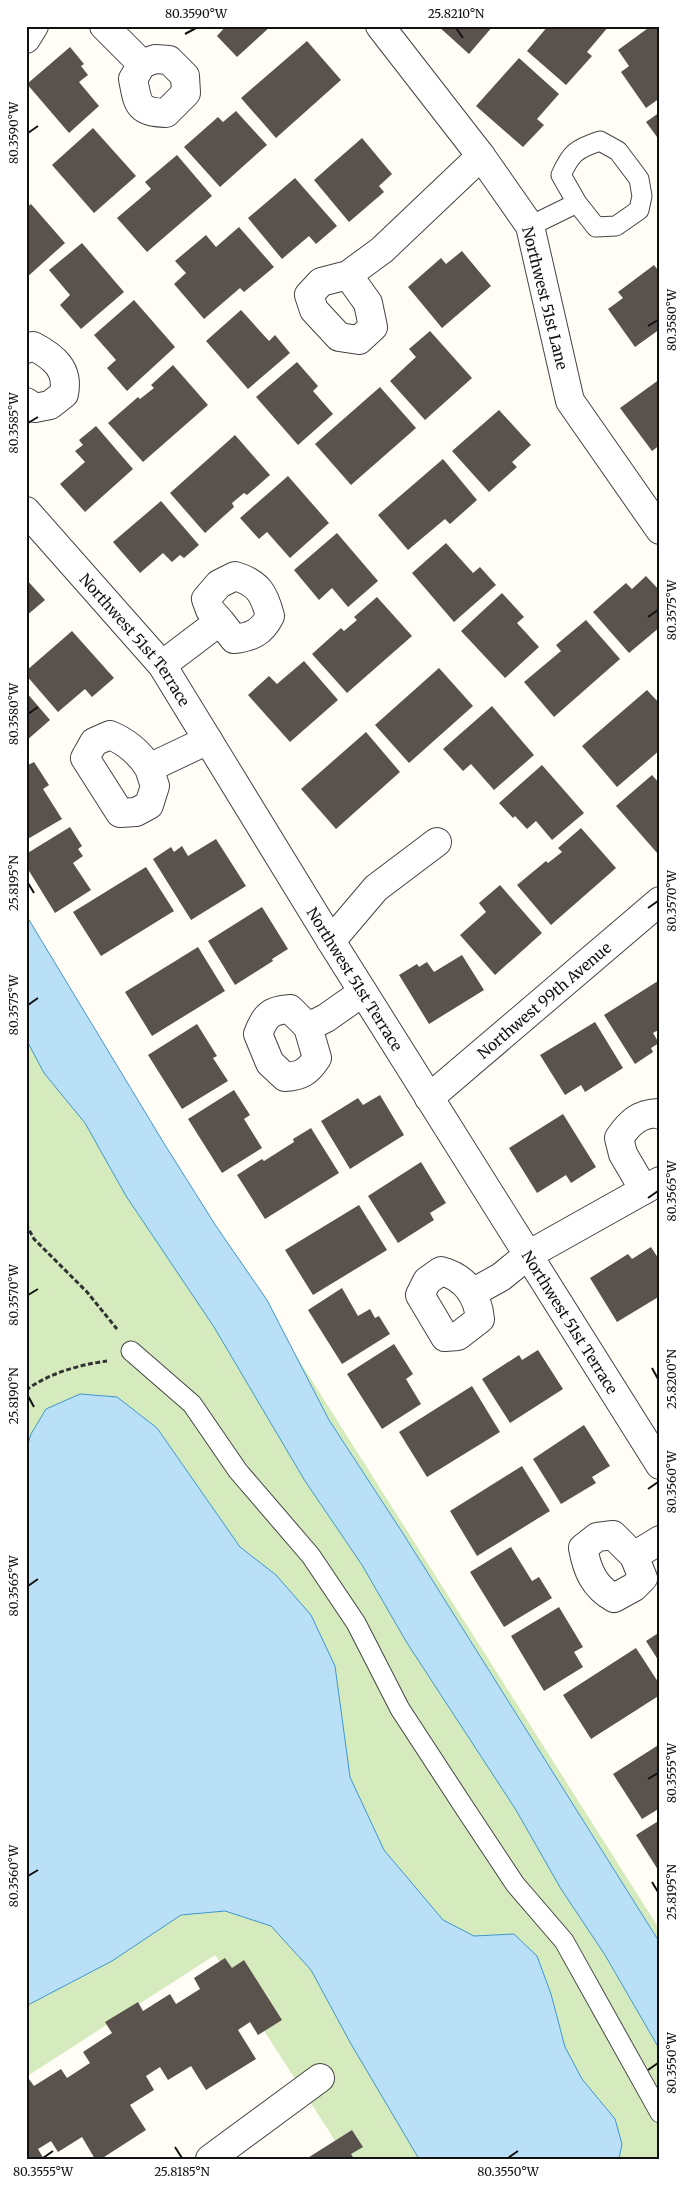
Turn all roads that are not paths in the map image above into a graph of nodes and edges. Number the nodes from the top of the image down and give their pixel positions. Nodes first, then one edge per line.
1 (34, 26) edge
2 (104, 26) edge
3 (380, 26) edge
4 (26, 38) edge
5 (142, 64) dead end
6 (481, 156) junction
7 (577, 203) junction
8 (530, 226) junction
9 (348, 274) dead end
10 (26, 349) edge
11 (26, 402) edge
12 (26, 511) edge
13 (660, 530) edge
14 (220, 621) dead end
15 (162, 665) junction
16 (208, 740) junction
17 (148, 768) dead end
18 (437, 842) dead end
19 (660, 901) edge
20 (331, 940) junction
21 (363, 992) junction
22 (308, 1027) dead end
23 (429, 1098) junction
24 (660, 1115) edge
25 (652, 1186) edge
26 (528, 1255) junction
27 (472, 1293) dead end
28 (131, 1351) road end
29 (660, 1465) edge
30 (660, 1540) edge
31 (634, 1556) dead end
32 (320, 2078) dead end
33 (660, 2114) edge
34 (210, 2159) edge

1 - 4 street
2 - 5 street
3 - 6 street, Northwest 51st Lane
6 - 8 street, Northwest 51st Lane
6 - 9 street
7 - 7 lane
7 - 8 lane
8 - 13 street, Northwest 51st Lane
10 - 11 street
12 - 15 street, Northwest 51st Terrace
14 - 15 street
15 - 16 street, Northwest 51st Terrace
16 - 17 street
16 - 20 street, Northwest 51st Terrace
18 - 20 street
19 - 23 street, Northwest 99th Avenue
20 - 21 street, Northwest 51st Terrace
21 - 22 street
21 - 23 street, Northwest 51st Terrace
23 - 26 street, Northwest 51st Terrace
24 - 25 street
25 - 26 street
26 - 27 street
26 - 29 street, Northwest 51st Terrace
28 - 33 lane
30 - 31 street
32 - 34 street

